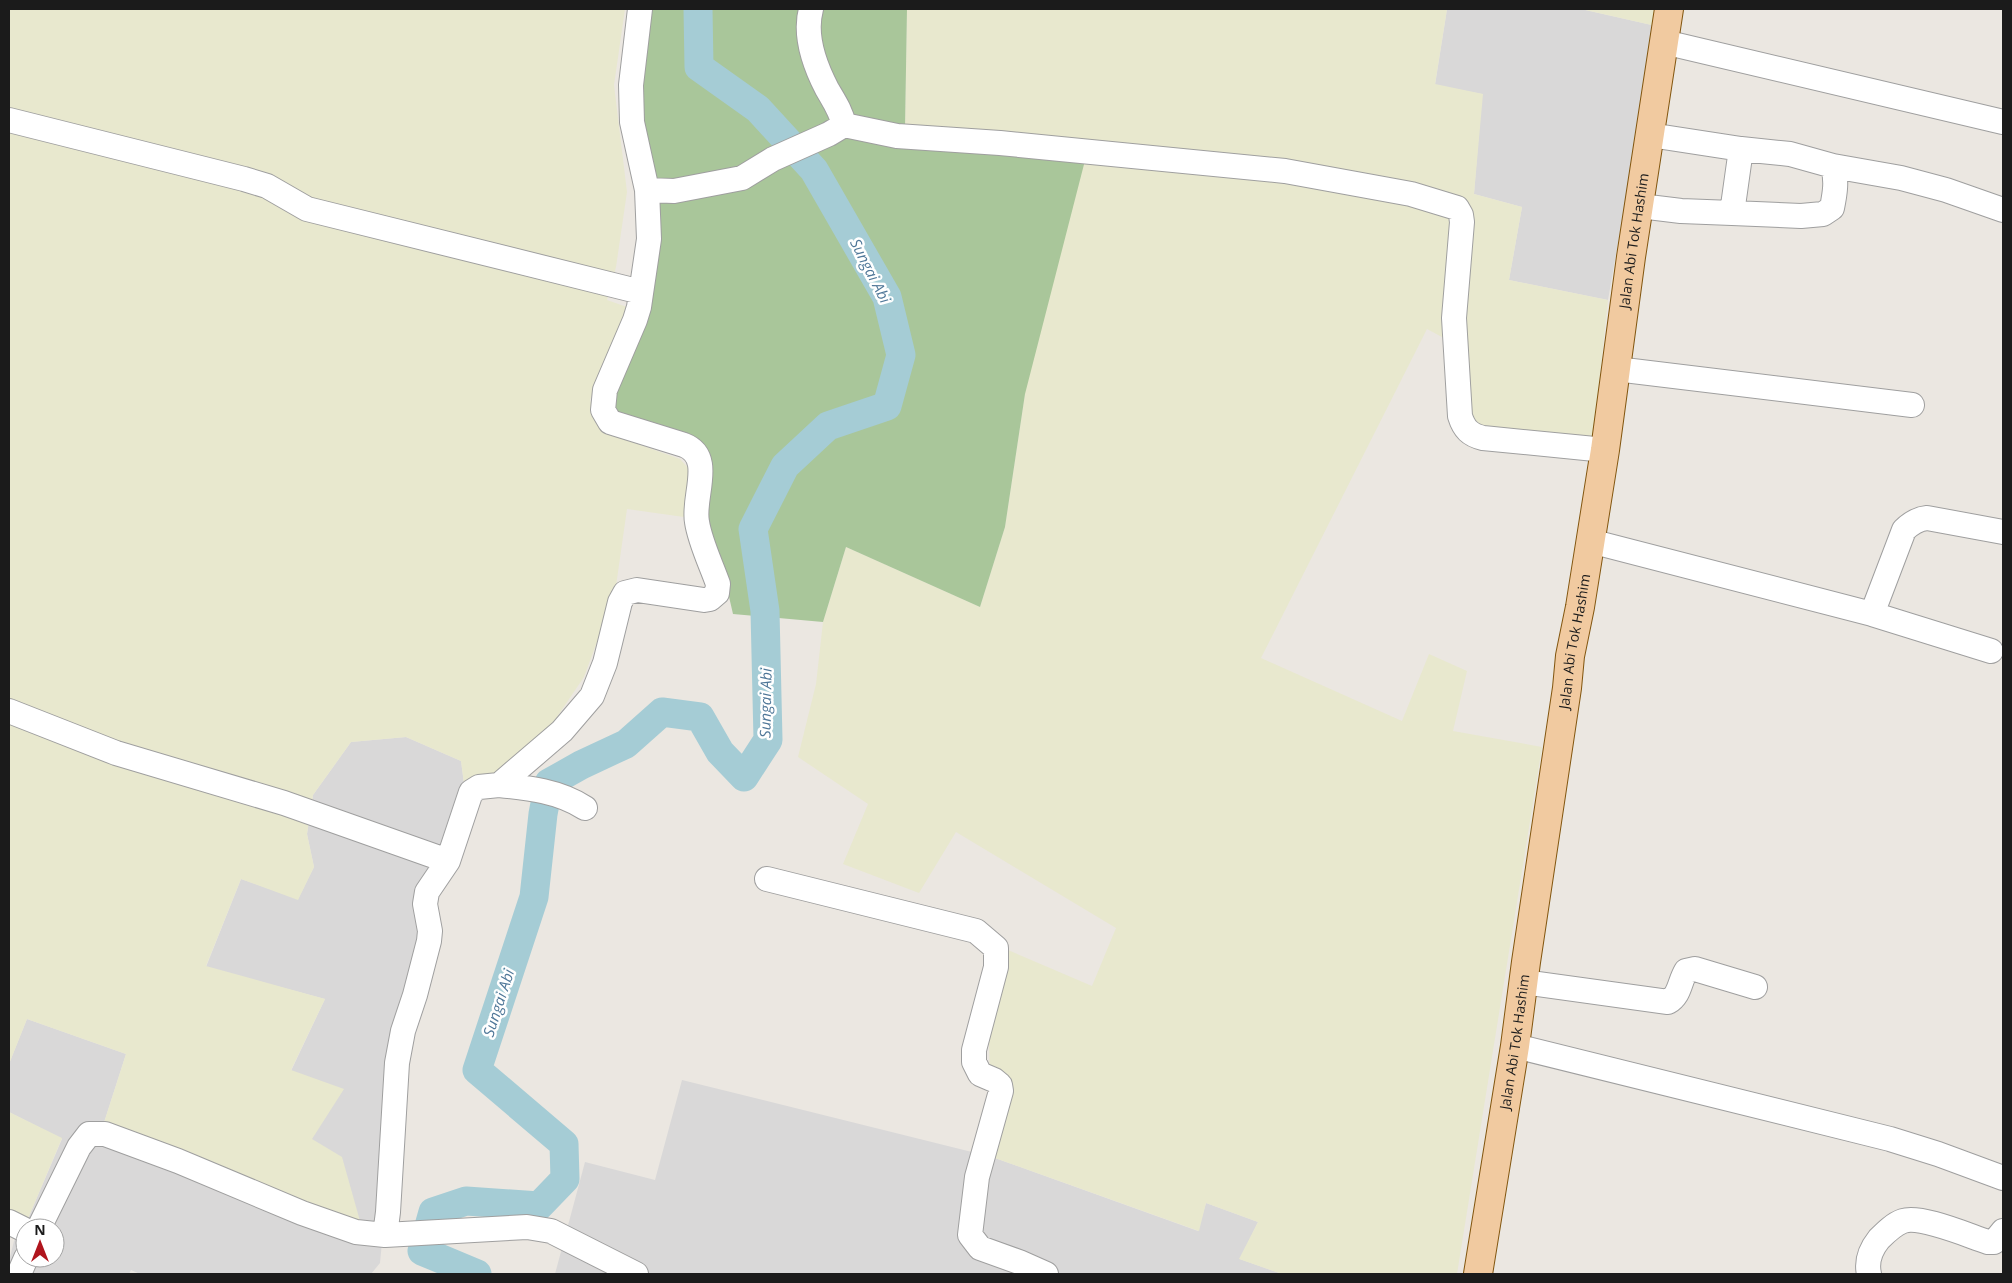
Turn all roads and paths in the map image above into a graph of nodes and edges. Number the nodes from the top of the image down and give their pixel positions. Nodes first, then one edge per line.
1 (640, 9) edge
2 (811, 9) edge
3 (1669, 9) edge
4 (1664, 42) junction
5 (9, 120) edge
6 (2003, 122) edge
7 (837, 129) junction
8 (1650, 135) junction
9 (1741, 149) junction
10 (1833, 166) junction
11 (647, 190) junction
12 (1640, 206) junction
13 (2003, 210) edge
14 (1732, 213) junction
15 (641, 292) junction
16 (1616, 369) junction
17 (1912, 406) dead end
18 (1605, 450) junction
19 (2003, 532) edge
20 (1590, 542) junction
21 (1872, 614) junction
22 (1991, 651) dead end
23 (9, 711) edge
24 (499, 785) junction
25 (578, 803) dead end
26 (448, 861) junction
27 (767, 879) dead end
28 (1524, 982) junction
29 (1755, 987) dead end
30 (1515, 1046) junction
31 (2003, 1178) edge
32 (44, 1218) edge
33 (2003, 1231) edge
34 (385, 1235) junction
35 (636, 1274) edge
36 (1046, 1274) edge
37 (1478, 1274) edge
38 (1869, 1274) edge

1 - 11 street
2 - 7 street
3 - 4 main road, Jalan Abi Tok Hashim
4 - 6 street
4 - 8 main road, Jalan Abi Tok Hashim
5 - 15 street
7 - 11 street
7 - 18 street
8 - 9 street
8 - 12 main road, Jalan Abi Tok Hashim
9 - 10 street
9 - 14 street
10 - 13 street
10 - 14 street
11 - 15 street
12 - 14 street
12 - 16 main road, Jalan Abi Tok Hashim
15 - 24 street
16 - 17 street
16 - 18 main road, Jalan Abi Tok Hashim
18 - 20 main road, Jalan Abi Tok Hashim
19 - 21 street
20 - 21 street
20 - 28 main road, Jalan Abi Tok Hashim
21 - 22 street
23 - 26 street
24 - 25 street
24 - 26 street
26 - 34 street
27 - 36 street
28 - 29 street
28 - 30 main road, Jalan Abi Tok Hashim
30 - 31 street
30 - 37 main road, Jalan Abi Tok Hashim
32 - 34 street
33 - 38 street
34 - 35 street

